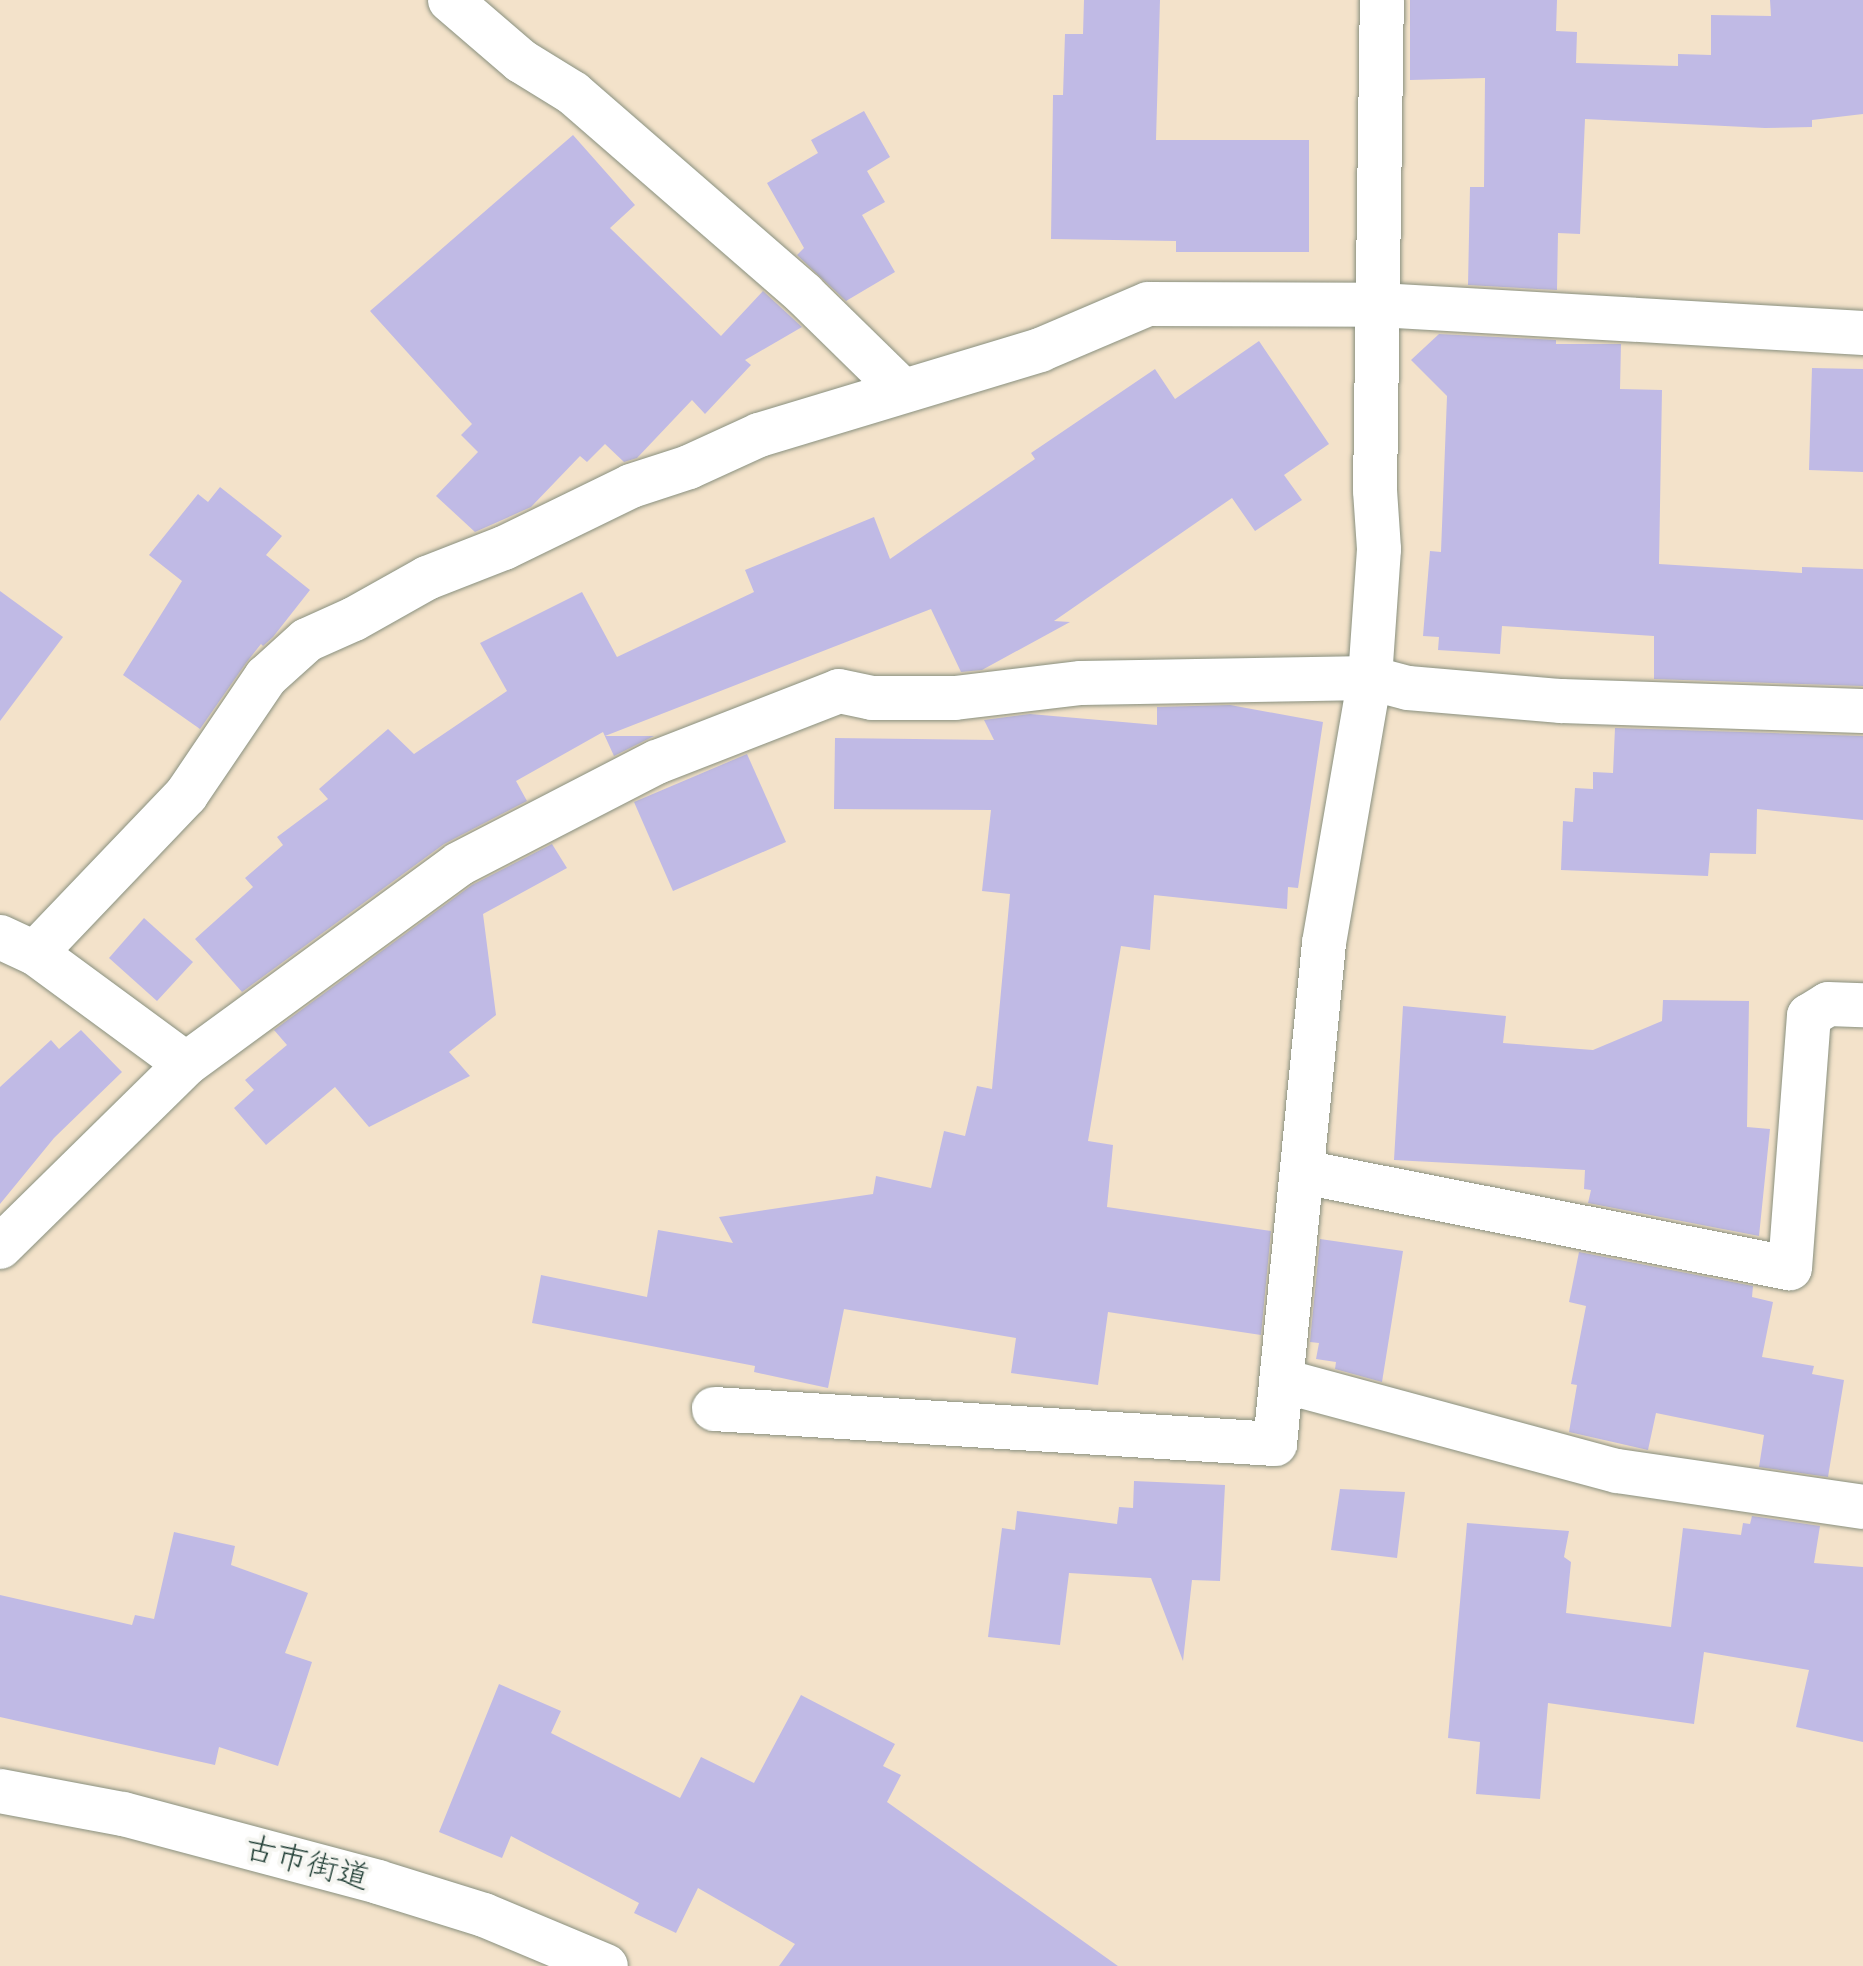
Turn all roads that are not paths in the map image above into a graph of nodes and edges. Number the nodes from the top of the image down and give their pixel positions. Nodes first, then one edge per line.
1 (450, 0) edge
2 (1382, 0) edge
3 (1379, 305) junction
4 (1863, 333) edge
5 (902, 390) junction
6 (1370, 678) junction
7 (1863, 711) edge
8 (17, 945) edge
9 (1863, 1005) edge
10 (186, 1064) junction
11 (1303, 1172) junction
12 (0, 1247) edge
13 (1283, 1381) junction
14 (714, 1409) dead end
15 (1863, 1507) edge
16 (0, 1791) edge
17 (606, 1966) edge

1 - 5 street
2 - 3 street
3 - 4 street
3 - 5 street
3 - 6 street
5 - 8 street
6 - 7 street
6 - 10 street
6 - 11 street
8 - 10 street
9 - 11 street
10 - 12 street
11 - 13 street
13 - 14 street
13 - 15 street
16 - 17 street, 古市街道

